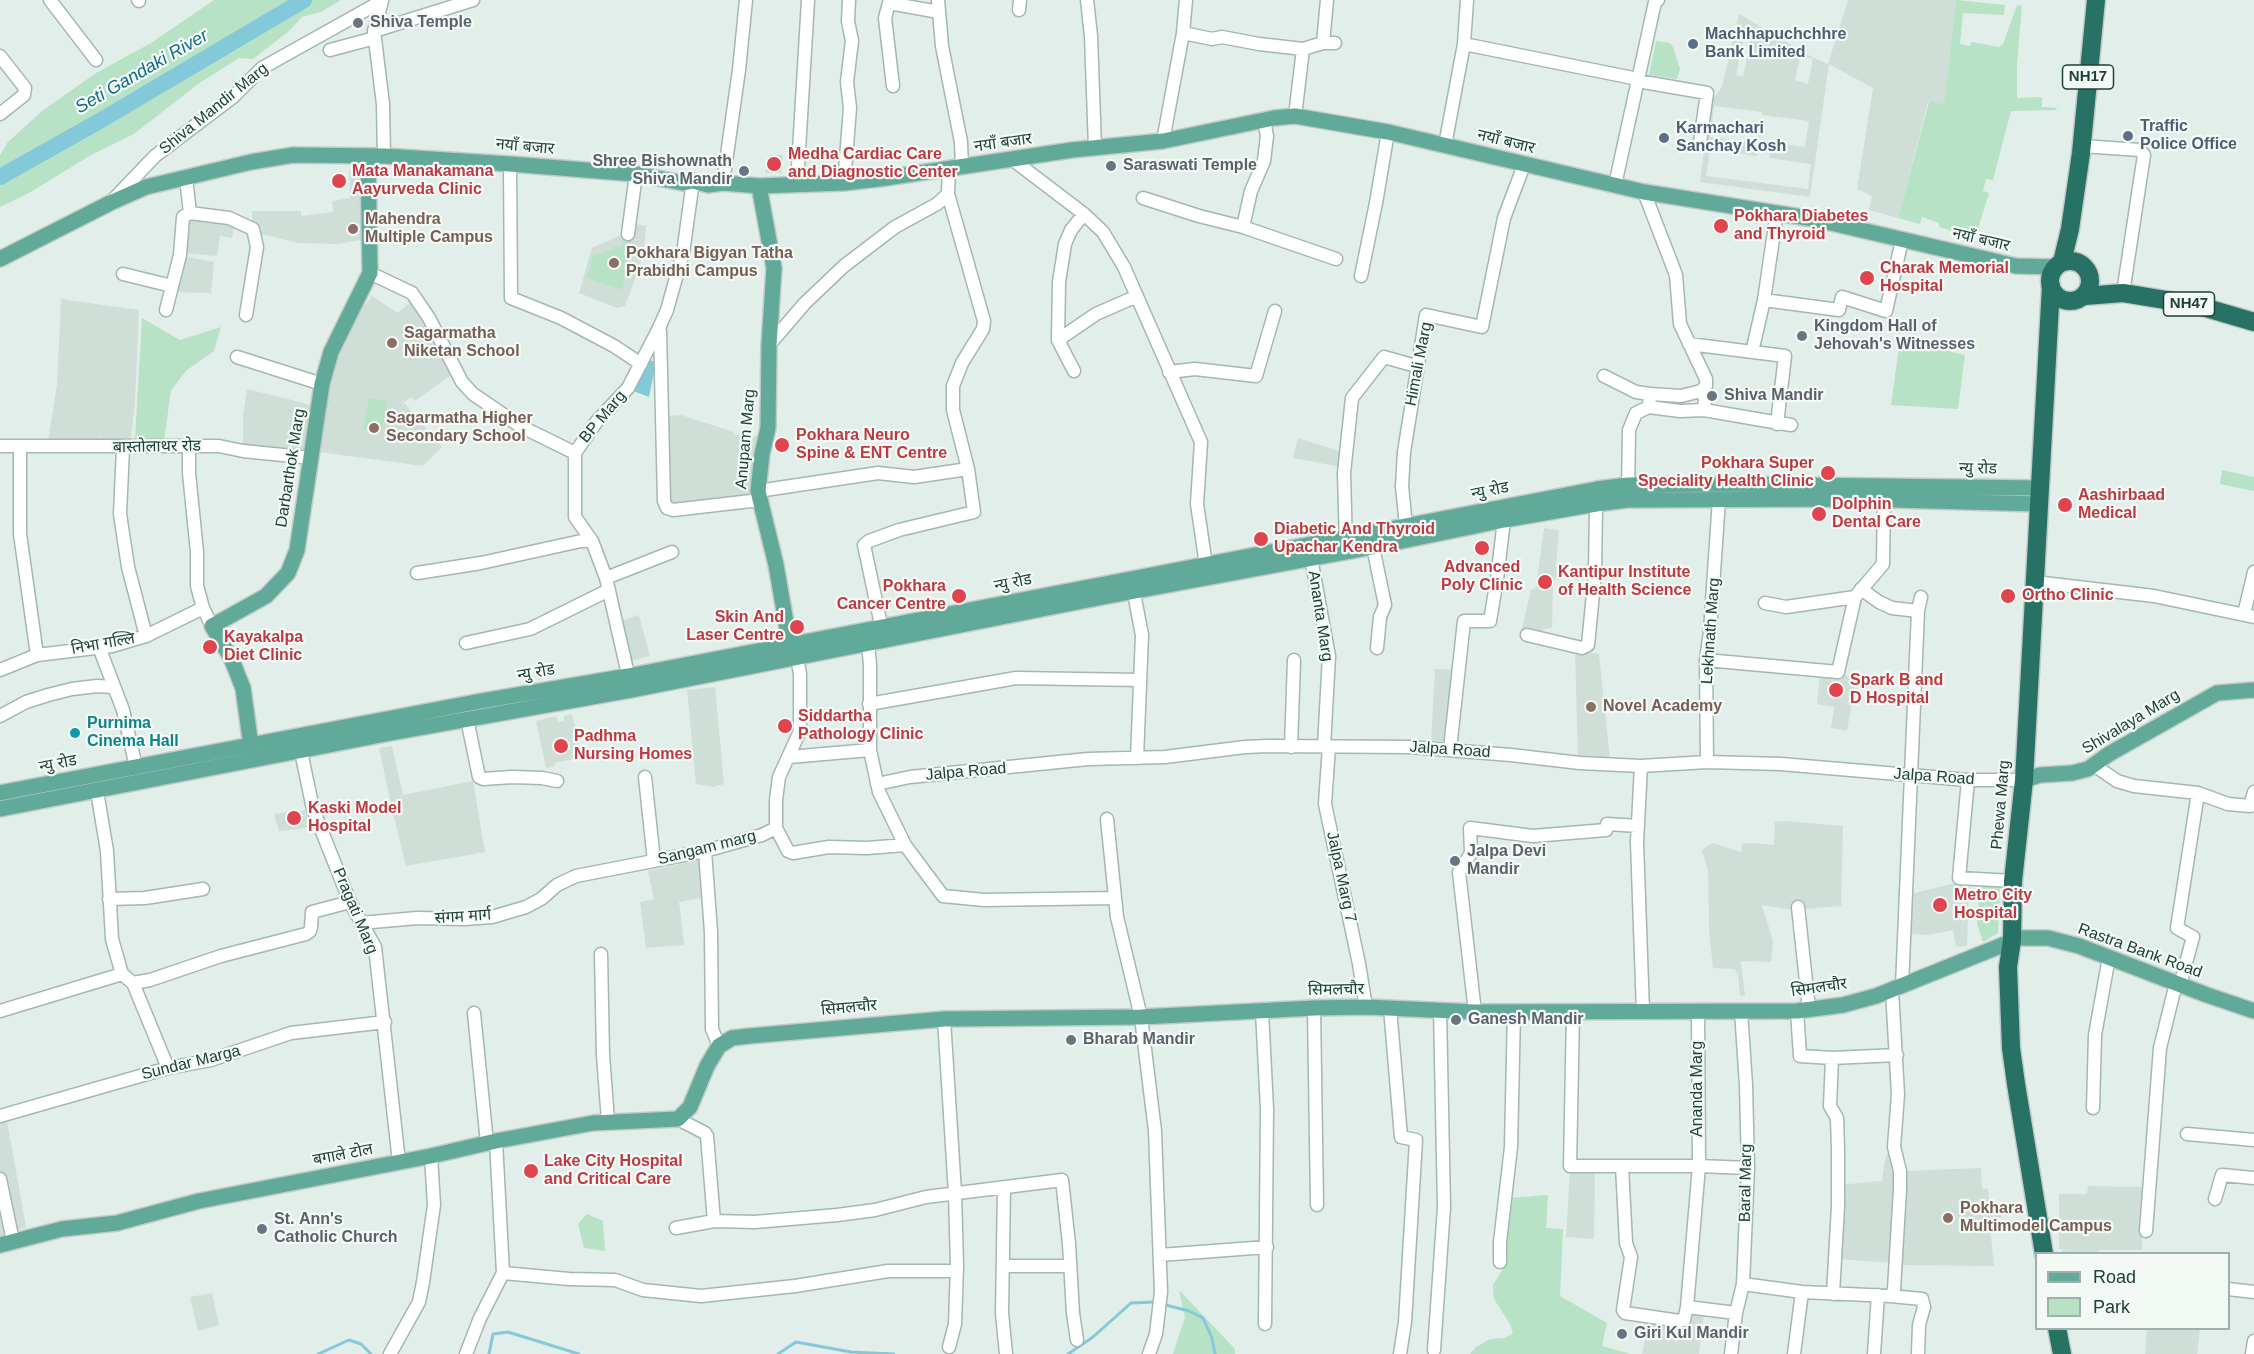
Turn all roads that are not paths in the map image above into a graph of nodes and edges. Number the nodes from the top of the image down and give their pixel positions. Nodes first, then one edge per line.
1 (50, 0) edge
2 (383, 0) edge
3 (473, 0) edge
4 (746, 0) edge
5 (808, 0) edge
6 (849, 0) edge
7 (1087, 0) edge
8 (1186, 0) edge
9 (1327, 0) edge
10 (1467, 0) edge
11 (1658, 0) edge
12 (2096, 0) edge
13 (889, 2) edge
14 (939, 6) edge
15 (1183, 33) junction
16 (375, 34) junction
17 (1464, 44) junction
18 (1303, 49) junction
19 (330, 50) dead end
20 (0, 57) edge
21 (96, 60) dead end
22 (1638, 80) junction
23 (893, 86) dead end
24 (0, 114) edge
25 (1295, 116) junction
26 (1264, 120) junction
27 (1388, 132) junction
28 (1163, 141) junction
29 (1700, 142) dead end
30 (1445, 145) junction
31 (1095, 148) junction
32 (2082, 149) junction
33 (368, 156) junction
34 (384, 156) junction
35 (1013, 160) junction
36 (510, 164) junction
37 (1524, 165) junction
38 (955, 168) junction
39 (636, 174) junction
40 (186, 178) junction
41 (693, 181) junction
42 (723, 183) junction
43 (844, 183) junction
44 (797, 184) junction
45 (1615, 185) junction
46 (759, 186) junction
47 (1644, 192) junction
48 (948, 194) junction
49 (1143, 198) dead end
50 (110, 203) junction
51 (1777, 212) junction
52 (190, 213) junction
53 (1084, 214) junction
54 (1243, 227) junction
55 (628, 234) dead end
56 (1902, 240) junction
57 (0, 259) edge
58 (1336, 259) dead end
59 (2085, 268) junction
60 (370, 273) junction
61 (123, 274) dead end
62 (2055, 275) junction
63 (1361, 276) dead end
64 (172, 286) junction
65 (2122, 293) junction
66 (1137, 296) junction
67 (2079, 299) junction
68 (1764, 300) junction
69 (166, 310) dead end
70 (1275, 311) dead end
71 (246, 315) dead end
72 (2254, 322) edge
73 (660, 328) junction
74 (1058, 340) junction
75 (1689, 344) junction
76 (769, 345) junction
77 (1752, 352) junction
78 (237, 357) dead end
79 (2046, 357) junction
80 (641, 364) junction
81 (1416, 366) junction
82 (1074, 371) dead end
83 (1169, 372) junction
84 (1604, 375) dead end
85 (322, 384) junction
86 (1701, 391) junction
87 (1649, 400) junction
88 (1704, 410) junction
89 (1777, 423) junction
90 (1791, 425) dead end
91 (0, 446) edge
92 (20, 446) junction
93 (189, 446) junction
94 (123, 448) junction
95 (575, 453) junction
96 (312, 458) junction
97 (968, 469) junction
98 (1628, 492) junction
99 (759, 495) junction
100 (2040, 496) junction
101 (1719, 499) junction
102 (1884, 499) junction
103 (1596, 504) junction
104 (1504, 520) junction
105 (1406, 526) junction
106 (592, 541) junction
107 (1346, 544) junction
108 (1373, 547) junction
109 (672, 552) dead end
110 (1311, 558) junction
111 (1207, 570) junction
112 (2254, 572) edge
113 (417, 573) dead end
114 (2035, 582) junction
115 (607, 584) junction
116 (1133, 585) junction
117 (1858, 593) junction
118 (1921, 597) dead end
119 (1765, 603) dead end
120 (203, 608) junction
121 (1918, 611) junction
122 (2249, 616) edge
123 (212, 626) junction
124 (883, 632) junction
125 (1527, 635) dead end
126 (146, 636) junction
127 (866, 636) junction
128 (466, 643) dead end
129 (99, 647) junction
130 (1377, 648) dead end
131 (793, 650) junction
132 (37, 655) junction
133 (1294, 660) dead end
134 (1706, 660) junction
135 (0, 670) edge
136 (1140, 680) junction
137 (630, 683) junction
138 (113, 687) junction
139 (2254, 690) edge
140 (869, 704) junction
141 (0, 716) edge
142 (467, 719) junction
143 (299, 743) junction
144 (251, 746) junction
145 (1326, 746) junction
146 (1290, 747) junction
147 (1450, 749) junction
148 (870, 750) junction
149 (789, 757) junction
150 (1137, 758) junction
151 (1707, 762) junction
152 (2094, 765) junction
153 (136, 766) junction
154 (1641, 766) junction
155 (1911, 776) junction
156 (645, 777) dead end
157 (1968, 780) junction
158 (2024, 780) junction
159 (556, 781) dead end
160 (877, 784) junction
161 (97, 791) junction
162 (2254, 792) edge
163 (0, 793) edge
164 (2198, 793) junction
165 (0, 809) edge
166 (1107, 819) dead end
167 (1638, 826) junction
168 (776, 828) junction
169 (905, 845) junction
170 (705, 851) junction
171 (654, 861) junction
172 (2013, 880) junction
173 (557, 885) joint
174 (203, 889) dead end
175 (1115, 898) junction
176 (109, 899) junction
177 (350, 902) junction
178 (1798, 907) dead end
179 (361, 923) junction
180 (2012, 940) junction
181 (601, 954) dead end
182 (2109, 957) junction
183 (122, 974) junction
184 (133, 983) junction
185 (2178, 984) junction
186 (1897, 988) junction
187 (1366, 1007) junction
188 (1314, 1008) junction
189 (1390, 1008) junction
190 (1440, 1010) junction
191 (1803, 1010) junction
192 (0, 1011) edge
193 (1262, 1011) junction
194 (1741, 1011) junction
195 (2254, 1011) edge
196 (474, 1012) dead end
197 (1475, 1012) junction
198 (1514, 1012) junction
199 (1573, 1012) junction
200 (1643, 1012) junction
201 (1698, 1012) junction
202 (1141, 1017) junction
203 (944, 1019) junction
204 (385, 1023) junction
205 (718, 1046) junction
206 (1896, 1055) junction
207 (1832, 1058) junction
208 (168, 1068) junction
209 (2093, 1108) dead end
210 (0, 1116) edge
211 (678, 1119) junction
212 (608, 1121) junction
213 (2187, 1134) dead end
214 (2254, 1140) edge
215 (492, 1142) junction
216 (431, 1156) junction
217 (399, 1162) junction
218 (1622, 1166) junction
219 (1699, 1166) junction
220 (1748, 1168) junction
221 (2254, 1178) edge
222 (0, 1179) edge
223 (1004, 1188) junction
224 (955, 1193) junction
225 (2215, 1199) dead end
226 (1317, 1205) dead end
227 (714, 1221) junction
228 (676, 1228) dead end
229 (2146, 1231) dead end
230 (7, 1243) edge
231 (1267, 1247) junction
232 (2044, 1252) edge
233 (1160, 1255) junction
234 (1500, 1262) dead end
235 (1004, 1266) junction
236 (1070, 1266) junction
237 (956, 1271) junction
238 (503, 1273) junction
239 (1743, 1284) junction
240 (2230, 1289) edge
241 (1802, 1292) junction
242 (2254, 1292) edge
243 (1833, 1294) junction
244 (1878, 1295) junction
245 (1892, 1296) junction
246 (1687, 1307) junction
247 (1736, 1313) junction
248 (1265, 1324) dead end
249 (2057, 1330) edge
250 (1077, 1340) dead end
251 (2254, 1341) edge
252 (949, 1347) dead end
253 (1434, 1350) dead end
254 (390, 1354) edge
255 (466, 1354) edge
256 (1006, 1354) edge
257 (1149, 1354) edge
258 (1400, 1354) edge
259 (1731, 1354) edge
260 (1794, 1354) edge
261 (1874, 1354) edge
262 (1918, 1354) edge
263 (2062, 1354) edge
264 (2252, 1354) edge

1 - 21 street
2 - 16 street, Shiva Mandir Marg
2 - 50 street, Shiva Mandir Marg
3 - 16 street
4 - 42 street
5 - 44 street
6 - 43 street
7 - 31 street
8 - 15 street
9 - 18 street
10 - 17 street
11 - 22 street
12 - 32 highway, NH17
13 - 14 street
13 - 23 street
14 - 38 street
15 - 18 street
15 - 28 street
16 - 19 street
16 - 34 street, Shiva Mandir Marg
17 - 22 street
17 - 30 street
18 - 25 street
20 - 24 street
22 - 29 street
22 - 45 street
25 - 26 main road, नयाँ बजार
25 - 27 main road, नयाँ बजार
26 - 28 main road, नयाँ बजार
26 - 54 street
27 - 30 main road, नयाँ बजार
27 - 63 street
28 - 31 main road, नयाँ बजार
30 - 37 main road, नयाँ बजार
31 - 35 main road, नयाँ बजार
32 - 59 highway, NH17
32 - 62 highway, NH17
32 - 65 street
33 - 34 main road, नयाँ बजार
33 - 40 main road, नयाँ बजार
33 - 60 main road, Darbarthok Marg
34 - 36 main road, नयाँ बजार
35 - 38 main road, नयाँ बजार
35 - 53 street
36 - 39 main road, नयाँ बजार
36 - 80 street
37 - 45 main road, नयाँ बजार
37 - 81 street, Himali Marg
38 - 43 main road, नयाँ बजार
38 - 48 street
39 - 41 main road, नयाँ बजार
39 - 55 street
40 - 50 main road, नयाँ बजार
40 - 52 street
41 - 42 main road, नयाँ बजार
41 - 73 street, BP Marg
42 - 46 main road, नयाँ बजार
43 - 44 main road, नयाँ बजार
44 - 46 main road, नयाँ बजार
45 - 47 main road, नयाँ बजार
46 - 76 main road, Anupam Marg
47 - 51 main road, नयाँ बजार
47 - 75 street
48 - 76 street
48 - 97 street
49 - 54 street
50 - 57 main road, नयाँ बजार
51 - 56 main road, नयाँ बजार
51 - 68 street
52 - 64 street
52 - 71 street
53 - 66 street
53 - 74 street
54 - 58 street
56 - 62 main road, नयाँ बजार
56 - 68 street
59 - 62 highway
59 - 65 highway, NH47
59 - 67 highway
60 - 85 main road, Darbarthok Marg
60 - 95 street
61 - 64 street
62 - 67 highway
62 - 79 highway, Phewa Marg
64 - 69 street
65 - 67 highway, NH47
65 - 72 highway, NH47
66 - 74 street
66 - 83 street
67 - 79 highway
68 - 77 street
70 - 83 street
73 - 80 street, BP Marg
73 - 99 street
74 - 82 street
75 - 77 street
75 - 86 street
76 - 99 main road, Anupam Marg
77 - 89 street
78 - 85 street
79 - 100 highway, Phewa Marg
80 - 95 street, BP Marg
81 - 105 street, Himali Marg
81 - 107 street
83 - 111 street
84 - 87 street
85 - 96 main road, Darbarthok Marg
86 - 87 street
86 - 88 street
87 - 88 street
87 - 98 street
88 - 89 street
89 - 90 street
91 - 92 street, बास्तोलाथर रोड
92 - 94 street, बास्तोलाथर रोड
92 - 132 street
93 - 94 street, बास्तोलाथर रोड
93 - 96 street, बास्तोलाथर रोड
93 - 120 street
94 - 126 street
95 - 106 street, BP Marg
96 - 123 main road, Darbarthok Marg
97 - 99 street
97 - 124 street
98 - 100 main road, न्यु रोड
98 - 101 main road, न्यु रोड
98 - 103 main road, न्यु रोड
98 - 105 main road, न्यु रोड
99 - 131 main road, Anupam Marg
100 - 102 main road, न्यु रोड
100 - 114 highway, Phewa Marg
101 - 102 main road, न्यु रोड
101 - 134 street, Lekhnath Marg
102 - 117 street
103 - 104 main road, न्यु रोड
103 - 125 street
104 - 108 main road, न्यु रोड
104 - 147 street
105 - 107 main road, न्यु रोड
106 - 113 street
106 - 115 street, BP Marg
107 - 108 main road, न्यु रोड
107 - 110 main road, न्यु रोड
107 - 111 main road, न्यु रोड
108 - 130 street
109 - 115 street
110 - 111 main road, न्यु रोड
110 - 145 street, Ananta Marg
111 - 116 main road, न्यु रोड
112 - 122 street
114 - 122 street
114 - 158 highway, Phewa Marg
115 - 128 street
115 - 137 street, BP Marg
116 - 124 main road, न्यु रोड
116 - 136 street
117 - 119 street
117 - 121 street
117 - 134 street
118 - 121 street
120 - 123 street
120 - 126 street, निभा गल्लि
121 - 155 street
123 - 144 main road
124 - 127 main road, न्यु रोड
126 - 129 street, निभा गल्लि
127 - 131 main road, न्यु रोड
127 - 140 street
129 - 132 street, निभा गल्लि
129 - 138 street
131 - 137 main road, न्यु रोड
131 - 149 street, Sangam marg
132 - 135 street, निभा गल्लि
133 - 146 street
134 - 151 street, Lekhnath Marg
136 - 140 street
136 - 150 street
137 - 142 main road, न्यु रोड
137 - 143 main road, न्यु रोड
138 - 141 street
138 - 153 street
139 - 152 main road, Shivalaya Marg
140 - 148 street
142 - 143 main road, न्यु रोड
142 - 159 street
143 - 144 main road, न्यु रोड
143 - 161 main road, न्यु रोड
143 - 177 street, Pragati Marg
144 - 153 main road, न्यु रोड
145 - 146 street, Jalpa Road
145 - 147 street, Jalpa Road
145 - 187 street, Jalpa Marg 7
146 - 150 street, Jalpa Road
147 - 154 street, Jalpa Road
148 - 149 street
148 - 160 street
149 - 168 street, Sangam marg
150 - 160 street, Jalpa Road
151 - 154 street, Jalpa Road
151 - 155 street, Jalpa Road
152 - 158 main road, Shivalaya Marg
152 - 164 street
153 - 163 main road, न्यु रोड
154 - 167 street
155 - 157 street, Jalpa Road
155 - 186 street
156 - 171 street
157 - 158 street, Jalpa Road
157 - 172 street
158 - 172 highway, Phewa Marg
160 - 169 street
161 - 165 main road, न्यु रोड
161 - 176 street
162 - 164 street
164 - 185 street
166 - 175 street
167 - 197 street
167 - 200 street
168 - 169 street
168 - 170 street, Sangam marg
169 - 175 street
170 - 171 street, Sangam marg
170 - 205 street
171 - 173 street, Sangam marg
172 - 180 highway, Phewa Marg
173 - 179 street, संगम मार्ग
174 - 176 street
175 - 202 street
176 - 183 street
177 - 179 street, Pragati Marg
177 - 184 street
178 - 191 street
179 - 204 street, Pragati Marg
180 - 182 main road, Rastra Bank Road
180 - 186 main road, सिमलचौर
180 - 232 highway, Phewa Marg
181 - 212 street
182 - 185 main road, Rastra Bank Road
182 - 209 street
183 - 184 street
183 - 192 street
184 - 208 street
185 - 195 main road, Rastra Bank Road
185 - 229 street
186 - 191 main road, सिमलचौर
186 - 206 street
187 - 188 main road, सिमलचौर
187 - 189 main road, सिमलचौर
188 - 193 main road, सिमलचौर
188 - 226 street
189 - 190 main road, सिमलचौर
189 - 258 street
190 - 197 main road, सिमलचौर
190 - 253 street
191 - 194 main road, सिमलचौर
191 - 207 street
193 - 202 main road, सिमलचौर
193 - 231 street
194 - 201 main road, सिमलचौर
194 - 220 street, Baral Marg
196 - 215 street
197 - 198 main road, सिमलचौर
198 - 199 main road, सिमलचौर
198 - 234 street
199 - 200 main road, सिमलचौर
199 - 218 street
200 - 201 main road, सिमलचौर
201 - 219 street, Ananda Marg
202 - 203 main road, सिमलचौर
202 - 233 street
203 - 205 main road, सिमलचौर
203 - 224 street
204 - 208 street, Sundar Marga
204 - 217 street, Pragati Marg
205 - 211 main road
206 - 207 street
206 - 245 street
207 - 243 street
208 - 210 street, Sundar Marga
211 - 212 main road, बगाले टोल
211 - 227 street
212 - 215 main road, बगाले टोल
213 - 214 street
215 - 216 main road, बगाले टोल
215 - 238 street
216 - 217 main road, बगाले टोल
216 - 254 street
217 - 230 main road, बगाले टोल
218 - 219 street
218 - 246 street
219 - 220 street
219 - 246 street, Ananda Marg
220 - 239 street, Baral Marg
221 - 225 street
222 - 230 street
223 - 224 street
223 - 235 street
223 - 236 street
224 - 227 street
224 - 237 street
227 - 228 street
231 - 233 street
231 - 248 street
233 - 257 street
235 - 236 street
235 - 256 street
236 - 250 street
237 - 238 street
237 - 252 street
238 - 255 street
239 - 241 street
239 - 247 street, Baral Marg
240 - 242 street
241 - 243 street
241 - 260 street
243 - 244 street
244 - 245 street
244 - 261 street
245 - 262 street
246 - 247 street
247 - 259 street, Baral Marg
249 - 263 highway
251 - 264 street

